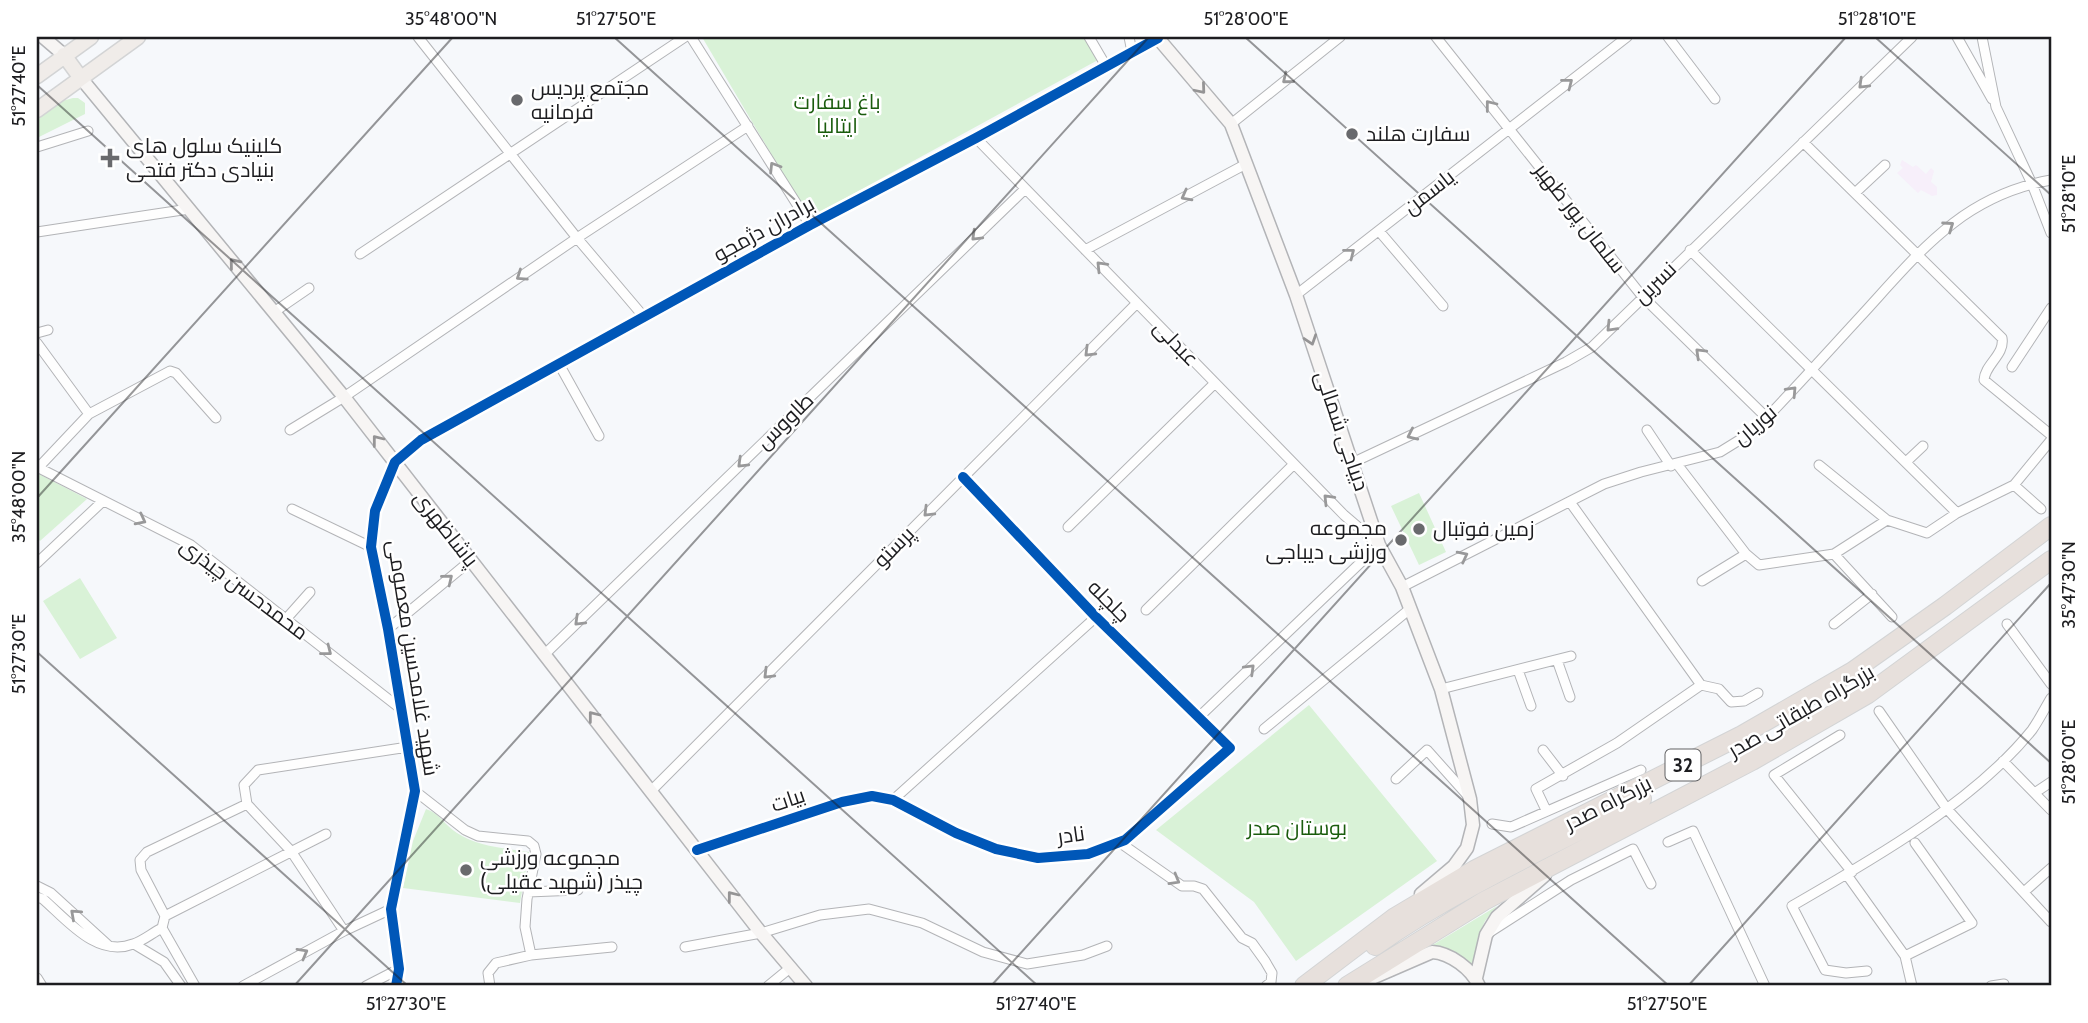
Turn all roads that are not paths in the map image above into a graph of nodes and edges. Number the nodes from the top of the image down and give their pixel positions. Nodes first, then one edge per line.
1 (43, 37) edge
2 (50, 37) edge
3 (91, 37) edge
4 (418, 37) edge
5 (685, 37) edge
6 (691, 37) edge
7 (1089, 37) edge
8 (1129, 37) edge
9 (1340, 37) edge
10 (1436, 37) edge
11 (1627, 37) edge
12 (1668, 37) edge
13 (1912, 37) edge
14 (1957, 37) edge
15 (1982, 37) edge
16 (130, 38) edge
17 (1158, 38) edge
18 (1132, 52) junction
19 (64, 55) junction
20 (1106, 66) junction
21 (37, 76) edge
22 (80, 78) junction
23 (1715, 99) dead end
24 (1996, 107) junction
25 (37, 110) edge
26 (1231, 124) junction
27 (748, 126) junction
28 (1509, 129) junction
29 (88, 131) dead end
30 (976, 138) junction
31 (1803, 142) junction
32 (37, 147) edge
33 (510, 153) junction
34 (1246, 163) junction
35 (1885, 165) dead end
36 (2051, 180) edge
37 (2032, 184) junction
38 (1025, 189) junction
39 (1855, 193) junction
40 (189, 209) junction
41 (810, 225) junction
42 (1379, 230) junction
43 (37, 232) edge
44 (2051, 233) edge
45 (577, 238) junction
46 (1085, 250) junction
47 (1690, 250) junction
48 (360, 254) dead end
49 (1917, 255) junction
50 (309, 288) dead end
51 (1296, 295) junction
52 (1642, 296) junction
53 (1137, 303) junction
54 (1443, 306) dead end
55 (2051, 308) edge
56 (274, 312) junction
57 (644, 317) junction
58 (48, 330) dead end
59 (37, 333) edge
60 (37, 343) edge
61 (559, 364) junction
62 (2012, 367) dead end
63 (1812, 370) junction
64 (1215, 383) junction
65 (344, 397) junction
66 (89, 414) junction
67 (216, 418) dead end
68 (1767, 418) junction
69 (290, 430) dead end
70 (1647, 430) dead end
71 (2051, 435) edge
72 (598, 436) dead end
73 (2051, 440) edge
74 (1923, 446) dead end
75 (395, 462) junction
76 (1906, 462) junction
77 (1352, 463) junction
78 (1294, 464) junction
79 (1674, 465) junction
80 (1819, 465) dead end
81 (37, 468) edge
82 (963, 477) junction
83 (2014, 485) junction
84 (103, 501) junction
85 (1570, 502) junction
86 (1367, 505) junction
87 (292, 509) dead end
88 (2041, 509) dead end
89 (1957, 513) junction
90 (1344, 515) junction
91 (1887, 520) junction
92 (2051, 526) edge
93 (1068, 527) dead end
94 (2051, 538) edge
95 (1379, 545) junction
96 (371, 547) junction
97 (1746, 554) junction
98 (1833, 554) junction
99 (470, 561) junction
100 (2051, 562) edge
101 (37, 563) edge
102 (1702, 581) dead end
103 (1402, 587) junction
104 (310, 592) dead end
105 (1872, 594) junction
106 (1411, 608) junction
107 (1146, 610) dead end
108 (1096, 617) junction
109 (1892, 617) dead end
110 (286, 619) junction
111 (1834, 624) dead end
112 (2007, 624) dead end
113 (387, 629) junction
114 (545, 654) junction
115 (1571, 656) dead end
116 (1557, 660) junction
117 (1518, 670) junction
118 (2051, 684) edge
119 (1701, 685) junction
120 (1441, 689) junction
121 (1758, 693) dead end
122 (1570, 697) dead end
123 (2051, 698) edge
124 (1531, 706) dead end
125 (401, 709) junction
126 (1879, 711) dead end
127 (1200, 716) junction
128 (1264, 729) dead end
129 (1840, 735) dead end
130 (408, 747) junction
131 (1230, 748) joint
132 (1543, 750) dead end
133 (2003, 761) junction
134 (1641, 770) dead end
135 (1563, 776) junction
136 (1396, 779) dead end
137 (2051, 782) edge
138 (415, 791) junction
139 (651, 792) junction
140 (2036, 792) junction
141 (1470, 799) junction
142 (893, 800) junction
143 (247, 804) junction
144 (1546, 810) junction
145 (1947, 810) junction
146 (2051, 810) edge
147 (1492, 824) dead end
148 (326, 834) dead end
149 (1119, 842) junction
150 (1668, 842) dead end
151 (1915, 843) dead end
152 (697, 850) junction
153 (291, 851) junction
154 (1555, 866) junction
155 (2051, 868) edge
156 (1849, 873) junction
157 (1651, 884) dead end
158 (37, 886) edge
159 (578, 890) dead end
160 (2025, 891) junction
161 (528, 892) junction
162 (37, 897) edge
163 (391, 909) junction
164 (165, 916) junction
165 (1395, 917) junction
166 (2051, 922) edge
167 (162, 928) junction
168 (344, 931) junction
169 (761, 933) junction
170 (1486, 934) junction
171 (134, 944) junction
172 (110, 946) junction
173 (1107, 946) dead end
174 (612, 947) dead end
175 (685, 947) dead end
176 (531, 955) junction
177 (1905, 956) junction
178 (790, 968) junction
179 (399, 969) junction
180 (1867, 971) dead end
181 (37, 978) edge
182 (1477, 982) edge
183 (1269, 984) edge
184 (2004, 984) dead end
185 (42, 986) edge
186 (181, 986) edge
187 (195, 986) edge
188 (243, 986) edge
189 (366, 986) edge
190 (396, 986) edge
191 (490, 986) edge
192 (768, 986) edge
193 (806, 986) edge
194 (1304, 986) edge
195 (1319, 986) edge
196 (1347, 986) edge
197 (1352, 986) edge
198 (1765, 986) edge
199 (1912, 986) edge
200 (1990, 986) edge

1 - 19 main road
2 - 19 main road
3 - 19 main road
4 - 33 street
5 - 33 street
6 - 27 street
7 - 20 street
8 - 18 street
9 -> 26 street
28 -> 10 street, سلمان پور ظهیر
28 -> 11 street, یاسمن
12 - 23 street
13 -> 31 street, نسرین
14 - 24 street
15 - 24 street
16 - 22 main road
17 - 18 street, برادران دژمجو
17 -> 26 main road, دیباجی شمالی
18 - 20 street, برادران دژمجو
19 - 21 main road
19 - 22 main road
20 - 30 street, برادران دژمجو
22 - 25 main road
22 - 40 main road, پاشاظهری
24 - 37 street
26 - 34 main road, دیباجی شمالی
41 -> 27 street
27 - 45 street
28 - 42 street, یاسمن
28 - 52 street, سلمان پور ظهیر
29 - 32 street
30 - 38 street, عبدلی
30 - 41 street, برادران دژمجو
31 - 39 street
31 - 47 street, نسرین
33 - 45 street
33 - 48 street
34 -> 46 street
34 - 51 main road, دیباجی شمالی
35 - 39 street
36 - 37 street, نوریان
37 - 44 street
49 -> 37 street, نوریان
38 - 46 street, عبدلی
38 -> 114 street, طاووس
39 - 49 street
40 - 43 street
56 -> 40 main road, پاشاظهری
41 - 57 street, برادران دژمجو
51 -> 42 street, یاسمن
42 - 54 street
45 - 57 street
45 -> 65 street
53 -> 46 street, عبدلی
47 - 52 street, نسرین
47 - 63 street
49 - 63 street, نوریان
49 - 71 street
50 - 56 street
51 -> 77 main road, دیباجی شمالی
68 -> 52 street, سلمان پور ظهیر
52 -> 77 street, نسرین
53 - 64 street, عبدلی
53 -> 82 street, پرستو
55 - 62 street
56 - 65 main road, پاشاظهری
57 - 61 street, برادران دژمجو
58 - 59 street
60 - 66 street
61 - 72 street
61 - 75 street, برادران دژمجو
68 -> 63 street, نوریان
63 - 76 street
64 - 78 street, عبدلی
64 - 93 street
65 - 69 street
75 -> 65 main road, پاشاظهری
66 - 67 street
66 - 81 street
68 - 79 street, نوریان
70 - 79 street
73 - 83 street
74 - 76 street
75 - 96 street, شهید غلامحسین معصومی
75 - 99 main road, پاشاظهری
76 - 89 street
77 - 86 main road, دیباجی شمالی
90 -> 78 street, عبدلی
78 - 107 street
79 - 85 street, نوریان
79 - 97 street
80 - 91 street
81 - 84 street, محمدحسن چیذری
82 - 108 street, چلچله
82 -> 139 street, پرستو
83 - 88 street
83 - 89 street
84 - 101 street
84 -> 110 street, محمدحسن چیذری
103 -> 85 street, نوریان
85 - 119 street
86 - 90 street
86 - 95 main road, دیباجی شمالی
87 - 96 street
89 - 91 street
90 - 95 street, عبدلی
91 - 98 street
92 - 165 highway, بزرگراه صدر / 32
94 - 195 highway, بزرگراه طبقاتی صدر
95 - 103 main road, دیباجی شمالی
127 -> 95 street
96 - 113 street, شهید غلامحسین معصومی
97 - 98 street
97 - 102 street
98 - 105 street
113 -> 99 street
99 - 114 main road, پاشاظهری
100 - 154 highway, بزرگراه صدر / 32
100 - 196 highway, بزرگراه طبقاتی صدر
103 - 106 main road, دیباجی شمالی
104 - 110 street
105 - 109 street
105 - 111 street
106 - 120 main road, دیباجی شمالی
106 - 128 street
108 - 127 street, چلچله
108 - 142 street
110 -> 125 street, محمدحسن چیذری
112 - 118 street
113 - 125 street, شهید غلامحسین معصومی
139 -> 114 main road, پاشاظهری
115 - 116 street
116 - 117 street
116 - 122 street
117 - 120 street
117 - 124 street
119 - 121 street
119 - 135 street
120 - 141 main road, دیباجی شمالی
123 - 133 street
125 - 130 street, شهید غلامحسین معصومی
126 - 145 street
127 - 131 street, چلچله
129 - 156 street
130 - 138 street, شهید غلامحسین معصومی
130 - 143 street
131 - 149 street, نادر
132 - 135 street
133 - 140 street
133 - 145 street
134 - 144 street
135 - 144 street
136 - 141 street
137 - 140 street
138 - 161 street
138 - 163 street, شهید غلامحسین معصومی
139 - 152 main road, پاشاظهری
140 - 146 street
141 - 165 main road, دیباجی شمالی
142 - 149 street, نادر
142 - 152 street, بیات
143 - 153 street
143 - 164 street
144 - 147 street
145 - 156 street
145 - 160 street
148 - 153 street
149 -> 183 street
150 - 198 street
151 - 177 street
169 -> 152 main road, پاشاظهری
153 - 164 street
153 - 168 street
154 - 170 main road
154 - 197 highway, بزرگراه صدر / 32
155 - 160 street
156 - 177 street
156 - 180 street
157 - 170 street
172 -> 158 street
159 - 161 street
160 - 166 street
161 - 176 street
162 - 172 street
163 - 168 street
163 - 179 street, شهید غلامحسین معصومی
164 - 167 street
165 - 194 highway, بزرگراه صدر / 32
167 - 171 street
167 - 187 street
188 -> 168 street
169 - 173 street
169 - 175 street
169 - 178 main road, پاشاظهری
170 - 182 main road
171 - 172 street
171 - 186 street
174 - 176 street
176 - 191 street
177 - 199 street
178 - 192 street
178 - 193 main road, پاشاظهری
179 - 189 street
179 - 190 street, شهید غلامحسین معصومی
181 - 185 street
182 - 197 main road
184 - 200 street

